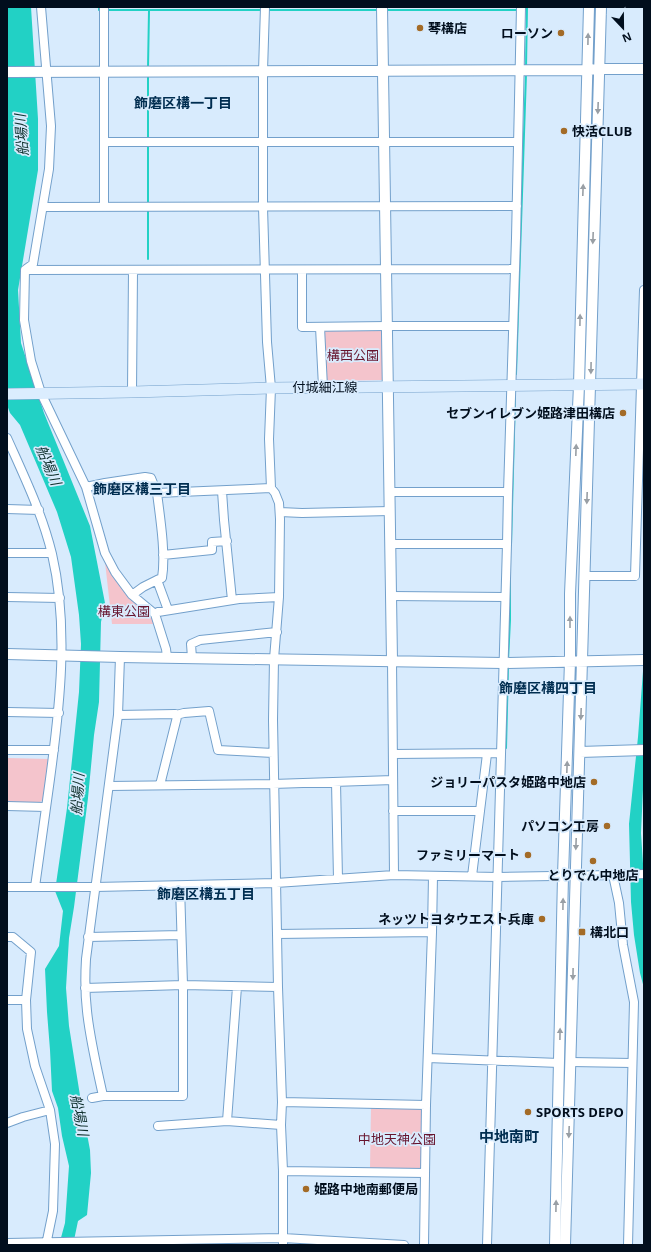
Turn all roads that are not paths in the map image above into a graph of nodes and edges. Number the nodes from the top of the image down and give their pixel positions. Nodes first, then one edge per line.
1 (41, 7) edge
2 (104, 7) edge
3 (265, 7) edge
4 (382, 7) edge
5 (521, 7) edge
6 (589, 7) edge
7 (601, 7) edge
8 (599, 69) junction
9 (644, 69) edge
10 (587, 70) junction
11 (103, 71) junction
12 (263, 71) junction
13 (382, 71) junction
14 (520, 71) junction
15 (7, 72) edge
16 (47, 72) junction
17 (104, 142) junction
18 (264, 142) junction
19 (384, 142) junction
20 (518, 142) junction
21 (104, 206) junction
22 (516, 206) junction
23 (44, 207) junction
24 (263, 207) junction
25 (385, 207) junction
26 (515, 269) junction
27 (25, 270) junction
28 (133, 270) junction
29 (264, 270) junction
30 (302, 270) junction
31 (386, 270) junction
32 (644, 290) edge
33 (387, 326) junction
34 (513, 326) junction
35 (320, 327) junction
36 (642, 384) edge
37 (512, 385) junction
38 (579, 385) junction
39 (590, 385) junction
40 (323, 387) junction
41 (388, 387) junction
42 (271, 388) junction
43 (132, 392) junction
44 (40, 393) junction
45 (7, 394) edge
46 (7, 438) edge
47 (7, 460) edge
48 (17, 460) junction
49 (86, 487) junction
50 (271, 488) junction
51 (222, 491) junction
52 (390, 492) junction
53 (508, 492) junction
54 (157, 493) junction
55 (7, 509) edge
56 (39, 510) junction
57 (390, 511) junction
58 (280, 512) junction
59 (227, 541) junction
60 (390, 544) junction
61 (507, 544) junction
62 (7, 553) edge
63 (51, 553) junction
64 (162, 555) junction
65 (584, 576) junction
66 (157, 580) junction
67 (132, 595) junction
68 (391, 596) junction
69 (7, 597) edge
70 (279, 597) junction
71 (505, 597) junction
72 (60, 598) junction
73 (232, 600) junction
74 (168, 610) junction
75 (155, 614) junction
76 (277, 632) junction
77 (7, 654) edge
78 (61, 655) junction
79 (120, 657) junction
80 (167, 657) junction
81 (192, 658) junction
82 (274, 659) junction
83 (392, 660) junction
84 (644, 660) edge
85 (570, 661) junction
86 (582, 661) junction
87 (503, 663) junction
88 (7, 712) edge
89 (59, 713) junction
90 (118, 715) junction
91 (176, 715) junction
92 (7, 750) edge
93 (54, 750) junction
94 (644, 750) edge
95 (580, 752) junction
96 (273, 753) junction
97 (501, 753) junction
98 (393, 754) junction
99 (487, 754) junction
100 (393, 780) junction
101 (336, 782) junction
102 (273, 784) junction
103 (160, 785) junction
104 (109, 786) junction
105 (7, 806) edge
106 (46, 807) junction
107 (393, 811) junction
108 (480, 811) junction
109 (644, 874) edge
110 (394, 875) junction
111 (575, 875) junction
112 (613, 875) junction
113 (433, 876) junction
114 (472, 876) junction
115 (564, 876) junction
116 (498, 877) junction
117 (338, 879) junction
118 (276, 883) junction
119 (180, 886) junction
120 (7, 887) edge
121 (39, 887) junction
122 (95, 887) junction
123 (432, 932) junction
124 (276, 934) junction
125 (181, 935) junction
126 (7, 937) edge
127 (88, 937) junction
128 (182, 985) junction
129 (237, 987) junction
130 (278, 987) junction
131 (85, 988) junction
132 (7, 1000) edge
133 (26, 1000) junction
134 (428, 1058) junction
135 (493, 1060) junction
136 (571, 1062) junction
137 (559, 1063) junction
138 (632, 1063) junction
139 (103, 1096) junction
140 (92, 1098) dead end
141 (282, 1102) junction
142 (426, 1105) junction
143 (50, 1110) junction
144 (227, 1122) junction
145 (7, 1123) edge
146 (281, 1125) junction
147 (158, 1126) dead end
148 (283, 1171) junction
149 (425, 1173) junction
150 (283, 1242) edge
151 (7, 1243) edge
152 (46, 1244) edge
153 (404, 1245) edge
154 (424, 1245) edge
155 (487, 1245) edge
156 (555, 1245) edge
157 (565, 1245) edge
158 (628, 1245) edge

1 - 16 street
2 - 11 street
3 - 12 street
4 - 13 street
5 - 14 street
10 -> 6 street
7 - 8 street
8 - 9 street
8 - 10 street
8 -> 39 street
10 - 14 street
38 -> 10 street
11 - 12 street
11 - 16 street
11 - 17 street
12 - 13 street
12 - 18 street
13 - 14 street
13 - 19 street
14 - 20 street
15 - 16 street
16 - 23 street
17 - 18 street
17 - 21 street
18 - 19 street
18 - 24 street
19 - 20 street
19 - 25 street
20 - 22 street
21 - 23 street
21 - 24 street
22 - 25 street
22 - 26 street
23 - 27 street
24 - 25 street
24 - 29 street
25 - 31 street
26 - 31 street
26 - 34 street
27 - 28 street
27 - 44 street
28 - 29 street
28 - 43 street
29 - 30 street
29 - 42 street
30 - 31 street
30 - 35 street
31 - 33 street
32 - 36 street
33 - 34 street
33 - 35 street
33 - 41 street
34 - 37 street
35 - 40 street
36 - 39 main road, 付城細江線
36 - 65 street
37 - 38 main road, 付城細江線
37 - 41 main road, 付城細江線
37 - 53 street
38 - 39 main road, 付城細江線
85 -> 38 street
39 -> 65 street
40 - 41 main road, 付城細江線
40 - 42 main road, 付城細江線
41 - 52 street
42 - 43 main road, 付城細江線
42 - 50 street
43 - 44 main road, 付城細江線
44 - 45 main road, 付城細江線
44 - 49 street
46 - 48 street
47 - 48 street
48 - 56 street
49 - 54 street
49 - 67 street
50 - 51 street
50 - 58 street
51 - 54 street
51 - 59 street
52 - 53 street
52 - 57 street
53 - 61 street
54 - 64 street
55 - 56 street
56 - 63 street
57 - 58 street
57 - 60 street
58 - 70 street
59 - 64 street
59 - 73 street
60 - 61 street
60 - 68 street
61 - 71 street
62 - 63 street
63 - 72 street
64 - 66 street
65 - 86 street
66 - 67 street
66 - 74 street
67 - 75 street
68 - 71 street
68 - 83 street
69 - 72 street
70 - 73 street
70 - 76 street
71 - 87 street
72 - 78 street
73 - 74 street
74 - 75 street
75 - 80 street
76 - 81 street
76 - 82 street
77 - 78 street
78 - 79 street
78 - 89 street
79 - 80 street
79 - 90 street
80 - 81 street
81 - 82 street
82 - 83 street
82 - 96 street
83 - 87 street
83 - 98 street
84 - 86 street
85 - 86 street
85 - 87 street
115 -> 85 street
86 -> 95 street
87 - 97 street
88 - 89 street
89 - 93 street
90 - 91 street
90 - 104 street
91 - 96 street
91 - 103 street
92 - 93 street
93 - 106 street
94 - 95 street
95 -> 111 street
96 - 102 street
97 - 99 street
97 - 116 street
98 - 99 street
98 - 100 street
99 - 108 street
100 - 101 street
100 - 107 street
101 - 102 street
101 - 117 street
102 - 103 street
102 - 118 street
103 - 104 street
104 - 122 street
105 - 106 street
106 - 121 street
107 - 108 street
107 - 110 street
108 - 114 street
109 - 112 street
110 - 113 street
110 - 117 street
111 - 112 street
111 - 115 street
111 -> 136 street
112 - 138 street
113 - 114 street
113 - 123 street
114 - 116 street
115 - 116 street
137 -> 115 street
116 - 135 street
117 - 118 street
118 - 119 street
118 - 124 street
119 - 122 street
119 - 125 street
120 - 121 street
121 - 122 street
122 - 127 street
123 - 124 street
123 - 134 street
124 - 130 street
125 - 127 street
125 - 128 street
126 - 133 street
127 - 131 street
128 - 129 street
128 - 131 street
128 - 139 street
129 - 130 street
129 - 144 street
130 - 141 street
131 - 139 street
132 - 133 street
133 - 143 street
134 - 135 street
134 - 142 street
135 - 137 street
135 - 155 street
136 - 138 street
136 -> 157 street
156 -> 137 street
138 - 158 street
139 - 140 street
141 - 142 street
141 - 146 street
142 - 149 street
143 - 145 street
143 - 152 street
144 - 146 street
144 - 147 street
146 - 148 street
148 - 149 street
148 - 150 street
149 - 154 street
150 - 152 street
150 - 153 street
151 - 152 street

